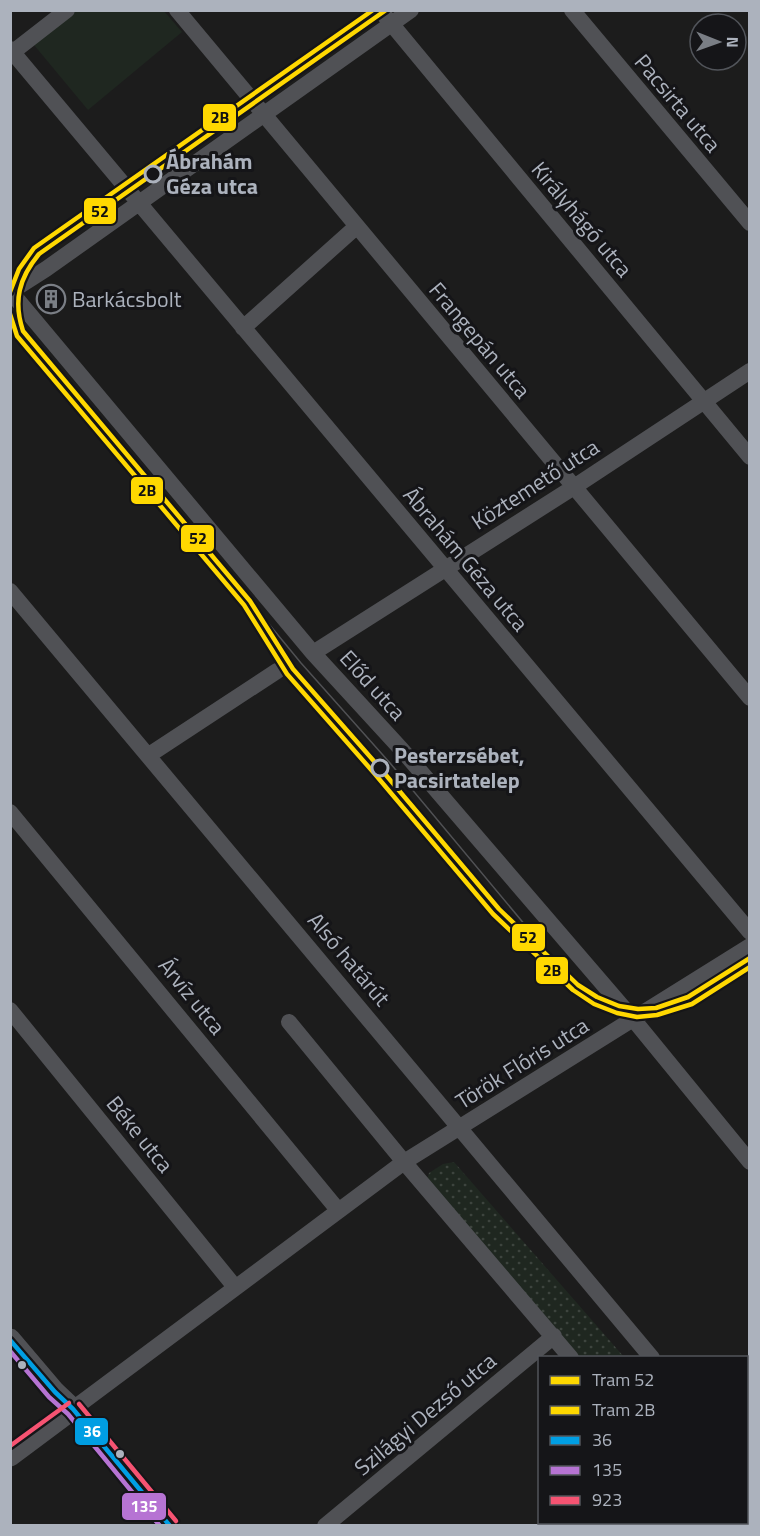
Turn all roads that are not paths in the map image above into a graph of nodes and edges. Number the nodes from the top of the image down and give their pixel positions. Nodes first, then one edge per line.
1 (68, 10) edge
2 (177, 10) edge
3 (380, 10) edge
4 (411, 10) edge
5 (572, 10) edge
6 (391, 25) junction
7 (12, 50) edge
8 (263, 115) junction
9 (139, 202) junction
10 (750, 223) edge
11 (356, 227) junction
12 (11, 292) edge
13 (243, 328) junction
14 (750, 371) edge
15 (704, 400) junction
16 (750, 457) edge
17 (574, 487) junction
18 (445, 569) junction
19 (10, 591) edge
20 (313, 653) junction
21 (277, 671) dead end
22 (750, 698) edge
23 (149, 755) junction
24 (10, 812) edge
25 (750, 932) edge
26 (750, 946) edge
27 (10, 1010) edge
28 (633, 1019) junction
29 (289, 1022) dead end
30 (461, 1128) junction
31 (407, 1160) junction
32 (750, 1162) edge
33 (338, 1210) junction
34 (236, 1287) junction
35 (554, 1336) junction
36 (10, 1339) edge
37 (569, 1356) edge
38 (650, 1356) edge
39 (73, 1409) junction
40 (10, 1456) edge
41 (170, 1526) edge
42 (326, 1526) edge

1 - 7 street
2 - 8 street, Frangepán utca
3 - 6 street, Királyhágó utca
4 - 6 street
5 - 10 street, Pacsirta utca
6 - 8 street
6 - 15 street, Királyhágó utca
7 - 9 street, Ábrahám Géza utca
8 - 9 street
8 - 11 street, Frangepán utca
9 - 12 street
9 - 13 street, Ábrahám Géza utca
11 - 13 street
11 - 17 street, Frangepán utca
12 - 20 street, Előd utca
13 - 18 street, Ábrahám Géza utca
14 - 15 street, Köztemető utca
15 - 16 street, Királyhágó utca
15 - 17 street, Köztemető utca
17 - 18 street, Köztemető utca
17 - 22 street, Frangepán utca
18 - 20 street, Köztemető utca
18 - 25 street, Ábrahám Géza utca
19 - 23 street, Alsó határút
20 - 28 street, Előd utca
21 - 23 street
23 - 30 street, Alsó határút
24 - 33 street, Árvíz utca
26 - 28 street, Török Flóris utca
27 - 34 street, Béke utca
28 - 30 street, Török Flóris utca
28 - 32 street, Előd utca
29 - 31 street
30 - 31 street, Török Flóris utca
30 - 38 street, Alsó határút
31 - 33 street, Török Flóris utca
31 - 35 street
33 - 34 street, Török Flóris utca
34 - 39 street, Török Flóris utca
35 - 37 street
35 - 42 street, Szilágyi Dezső utca
36 - 39 street
39 - 40 street
39 - 41 street

